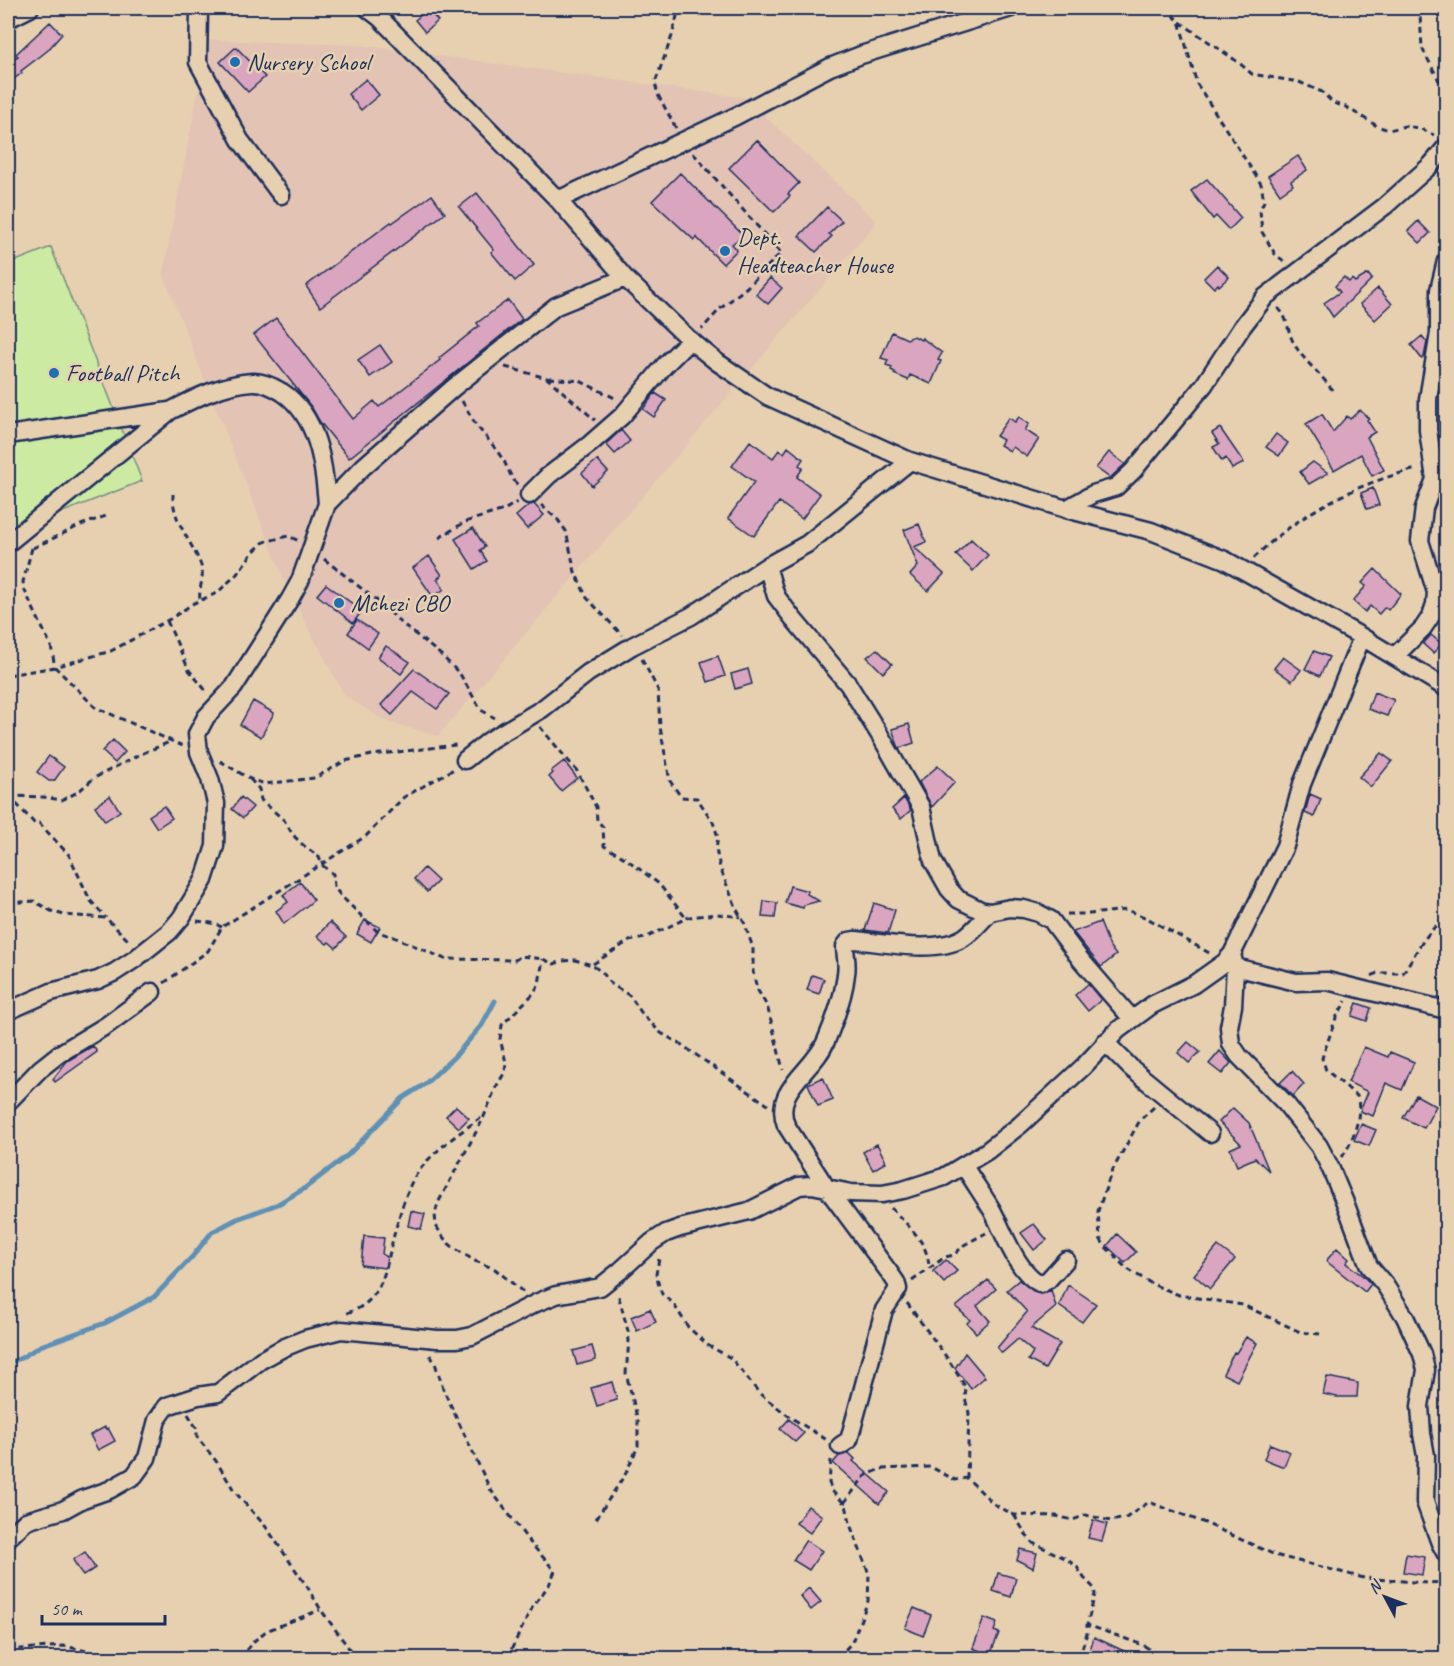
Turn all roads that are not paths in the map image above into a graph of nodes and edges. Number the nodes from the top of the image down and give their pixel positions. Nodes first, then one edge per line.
1 (30, 8) edge
2 (197, 8) edge
3 (367, 8) edge
4 (1011, 8) edge
5 (8, 19) edge
6 (1442, 142) edge
7 (281, 195) dead end
8 (558, 200) junction
9 (1446, 261) edge
10 (625, 278) junction
11 (690, 340) junction
12 (170, 411) junction
13 (8, 435) edge
14 (910, 461) junction
15 (529, 495) road end
16 (327, 504) junction
17 (1066, 509) junction
18 (8, 543) edge
19 (767, 567) junction
20 (1362, 637) junction
21 (1395, 656) junction
22 (1446, 688) edge
23 (465, 760) road end
24 (990, 912) junction
25 (1231, 961) junction
26 (152, 992) road end
27 (1446, 1010) edge
28 (8, 1011) edge
29 (1132, 1019) junction
30 (1105, 1042) junction
31 (8, 1102) edge
32 (1210, 1133) dead end
33 (964, 1166) junction
34 (826, 1187) junction
35 (1066, 1260) dead end
36 (840, 1446) road end
37 (8, 1538) edge
38 (1446, 1554) edge

1 - 5 street
2 - 7 street
3 - 8 street
4 - 8 street
6 - 17 street
8 - 10 street
9 - 21 street
10 - 11 street
10 - 16 street
11 - 14 street
11 - 15 street
12 - 13 street
12 - 16 street
12 - 18 street
14 - 17 street
14 - 19 street
16 - 28 street
17 - 20 street
19 - 23 street
19 - 24 street
20 - 21 street
20 - 25 street
21 - 22 street
24 - 29 street
24 - 34 street
25 - 27 street
25 - 29 street
25 - 38 street
26 - 31 street
29 - 30 street
30 - 32 street
30 - 33 street
33 - 34 street
33 - 35 street
34 - 36 street
34 - 37 street

